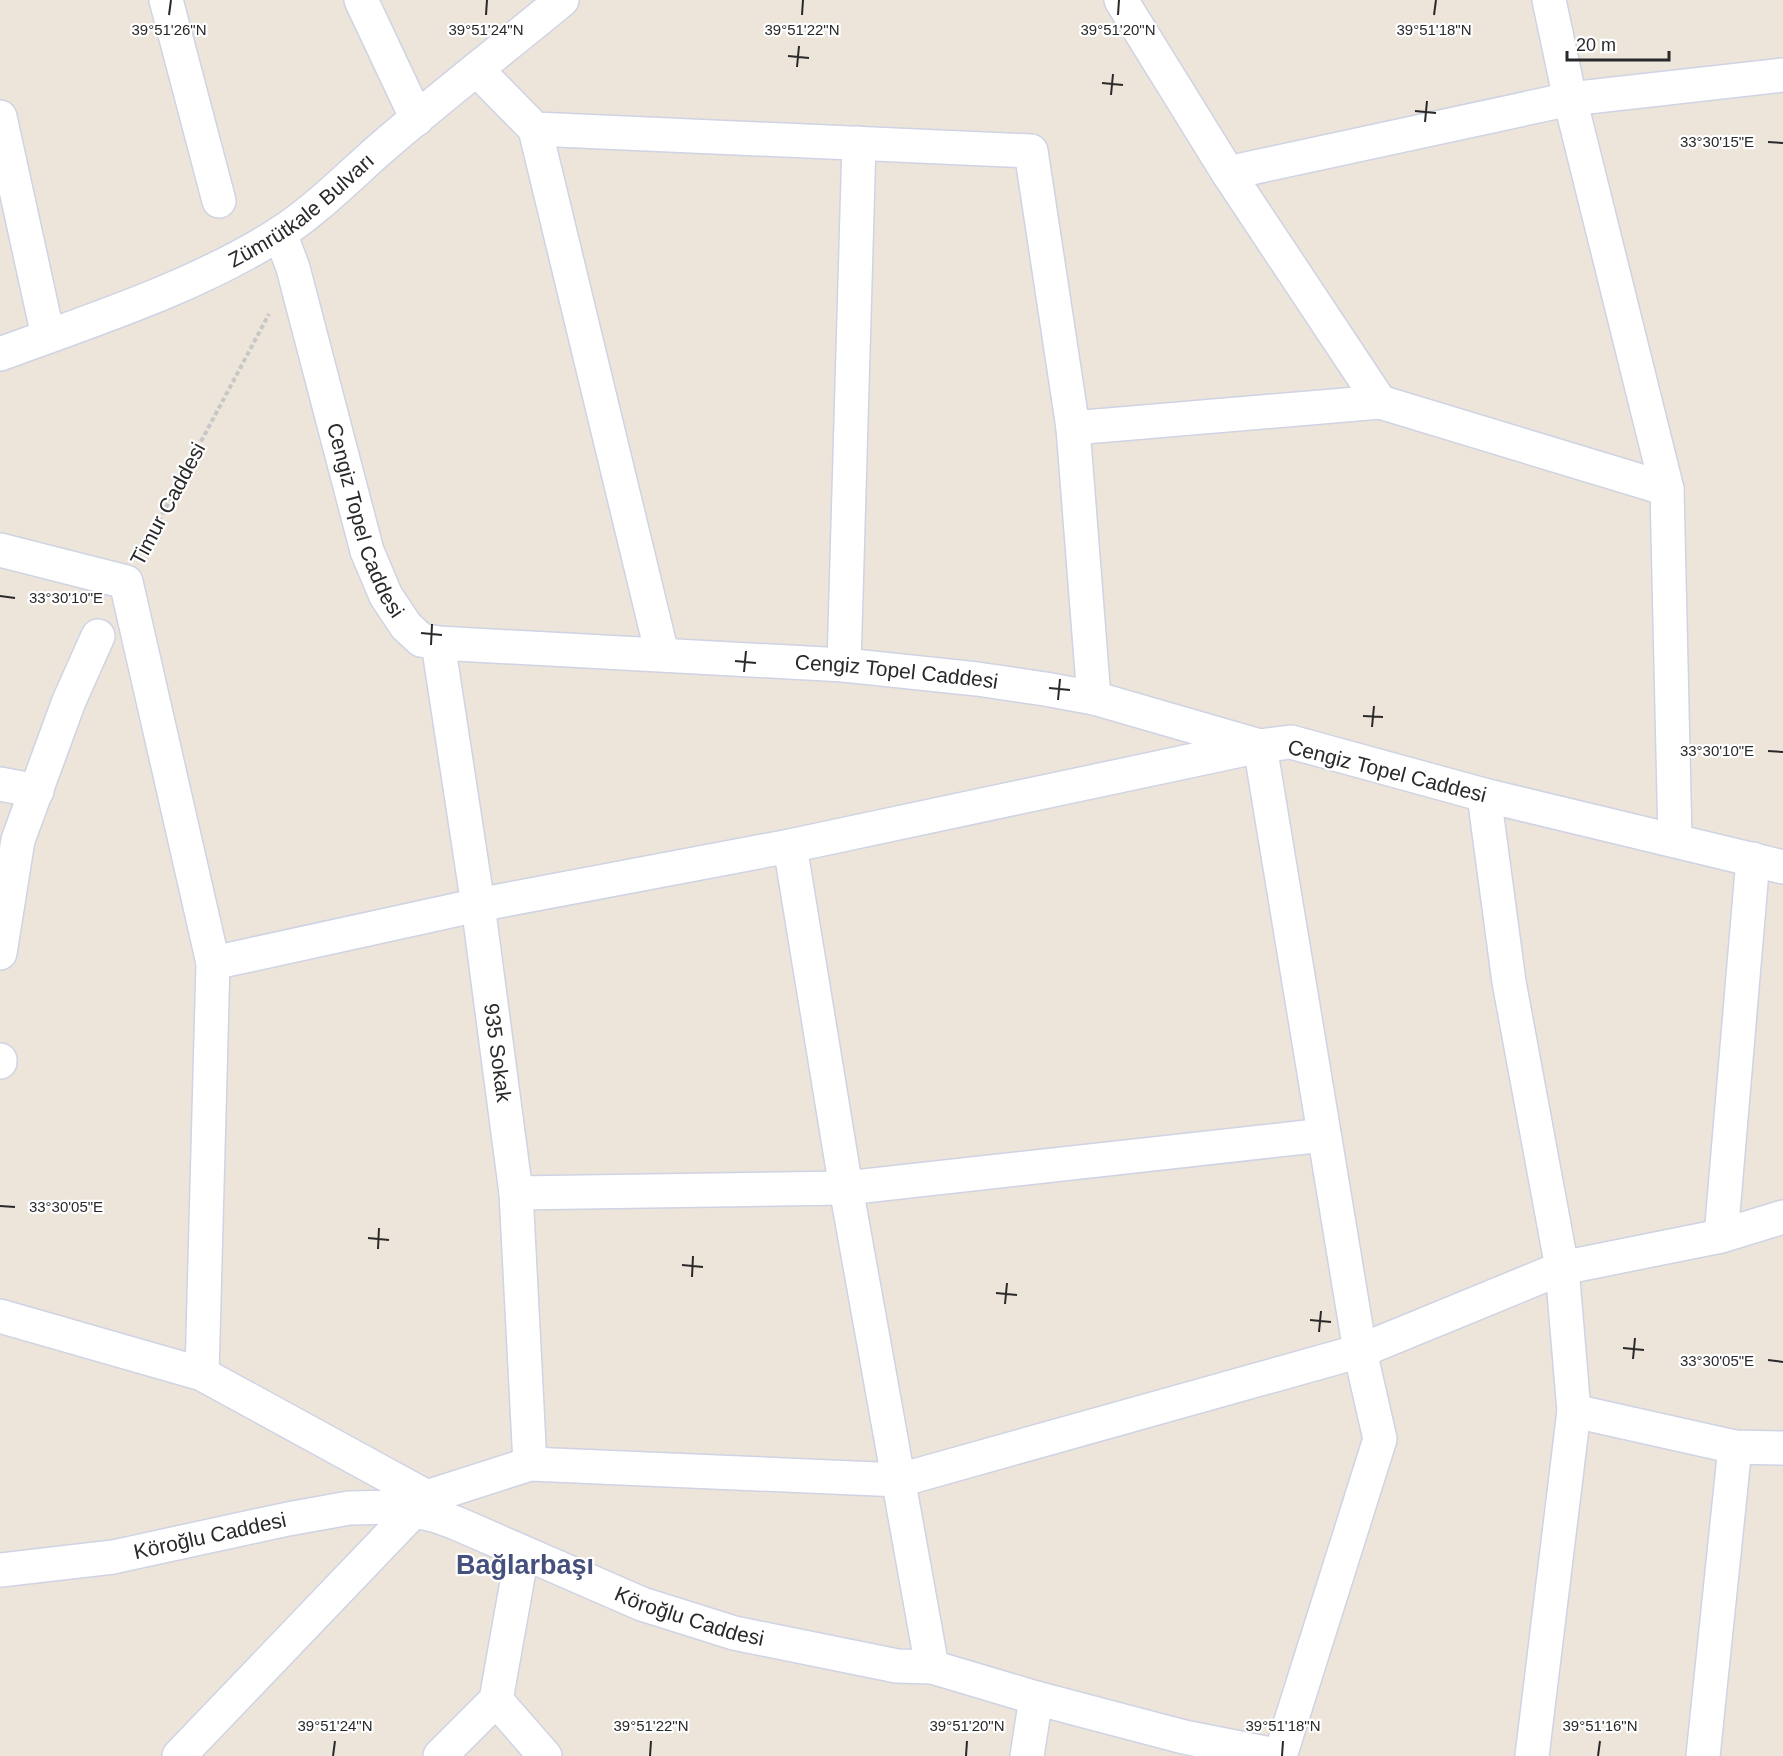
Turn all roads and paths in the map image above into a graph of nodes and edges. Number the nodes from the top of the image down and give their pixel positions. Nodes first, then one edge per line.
1 (166, 0) edge
2 (361, 0) edge
3 (562, 0) edge
4 (1121, 0) edge
5 (1549, 0) edge
6 (477, 70) junction
7 (1783, 75) edge
8 (1570, 99) junction
9 (0, 117) edge
10 (417, 119) junction
11 (535, 129) junction
12 (859, 143) junction
13 (1228, 173) junction
14 (219, 201) dead end
15 (280, 233) junction
16 (293, 268) junction
17 (48, 336) junction
18 (0, 354) edge
19 (1380, 402) junction
20 (1073, 428) junction
21 (1667, 489) junction
22 (0, 550) edge
23 (126, 582) junction
24 (98, 636) dead end
25 (438, 643) junction
26 (662, 654) junction
27 (844, 665) junction
28 (1094, 698) junction
29 (1260, 746) junction
30 (0, 784) edge
31 (37, 791) junction
32 (1484, 795) junction
33 (1675, 840) junction
34 (790, 846) junction
35 (1768, 863) edge
36 (478, 905) junction
37 (0, 953) edge
38 (213, 963) junction
39 (1324, 1135) junction
40 (846, 1188) junction
41 (516, 1192) junction
42 (1783, 1217) edge
43 (1722, 1236) junction
44 (1562, 1268) junction
45 (0, 1316) edge
46 (1360, 1351) junction
47 (202, 1374) junction
48 (1574, 1411) junction
49 (1735, 1447) junction
50 (1783, 1448) edge
51 (530, 1464) junction
52 (900, 1480) junction
53 (421, 1504) junction
54 (522, 1554) junction
55 (0, 1570) edge
56 (932, 1667) junction
57 (1036, 1698) junction
58 (496, 1700) junction
59 (1183, 1746) edge
60 (179, 1756) edge
61 (440, 1756) edge
62 (545, 1756) edge
63 (1027, 1756) edge
64 (1280, 1756) edge
65 (1532, 1756) edge
66 (1703, 1756) edge

1 - 14 street
2 - 10 street
3 - 6 street, Zümrütkale Bulvarı
4 - 13 street
5 - 8 street
6 - 10 street, Zümrütkale Bulvarı
6 - 11 street
7 - 8 street
8 - 13 street
8 - 21 street
9 - 17 street
10 - 15 street, Zümrütkale Bulvarı
11 - 12 street
11 - 26 street
12 - 20 street
12 - 27 street
13 - 19 street
15 - 16 street, Cengiz Topel Caddesi
15 - 17 street, Zümrütkale Bulvarı
16 - 23 path, Timur Caddesi
16 - 25 street, Cengiz Topel Caddesi
17 - 18 street, Zümrütkale Bulvarı
19 - 20 street
19 - 21 street
20 - 28 street
21 - 33 street
22 - 23 street
23 - 38 street
24 - 31 street
25 - 26 street, Cengiz Topel Caddesi
25 - 36 street, 935 Sokak
26 - 27 street, Cengiz Topel Caddesi
27 - 28 street, Cengiz Topel Caddesi
28 - 29 street, Cengiz Topel Caddesi
29 - 32 street, Cengiz Topel Caddesi
29 - 34 street
29 - 39 street
30 - 31 street
31 - 37 street
32 - 33 street, Cengiz Topel Caddesi
32 - 44 street
33 - 35 street, Cengiz Topel Caddesi
34 - 36 street
34 - 40 street
35 - 43 street
36 - 38 street
36 - 41 street, 935 Sokak
38 - 47 street
39 - 40 street
39 - 46 street
40 - 41 street
40 - 52 street
41 - 51 street, 935 Sokak
42 - 43 street
43 - 44 street
44 - 46 street
44 - 48 street
45 - 47 street
46 - 52 street
46 - 64 street
47 - 53 street
48 - 49 street
48 - 65 street
49 - 50 street
49 - 66 street
51 - 52 street
51 - 53 street
52 - 56 street
53 - 54 street, Köroğlu Caddesi
53 - 55 street, Köroğlu Caddesi
53 - 60 street
54 - 56 street, Köroğlu Caddesi
54 - 58 street
56 - 57 street, Köroğlu Caddesi
57 - 59 street, Köroğlu Caddesi
57 - 63 street
58 - 61 street
58 - 62 street
59 - 64 street, Köroğlu Caddesi

